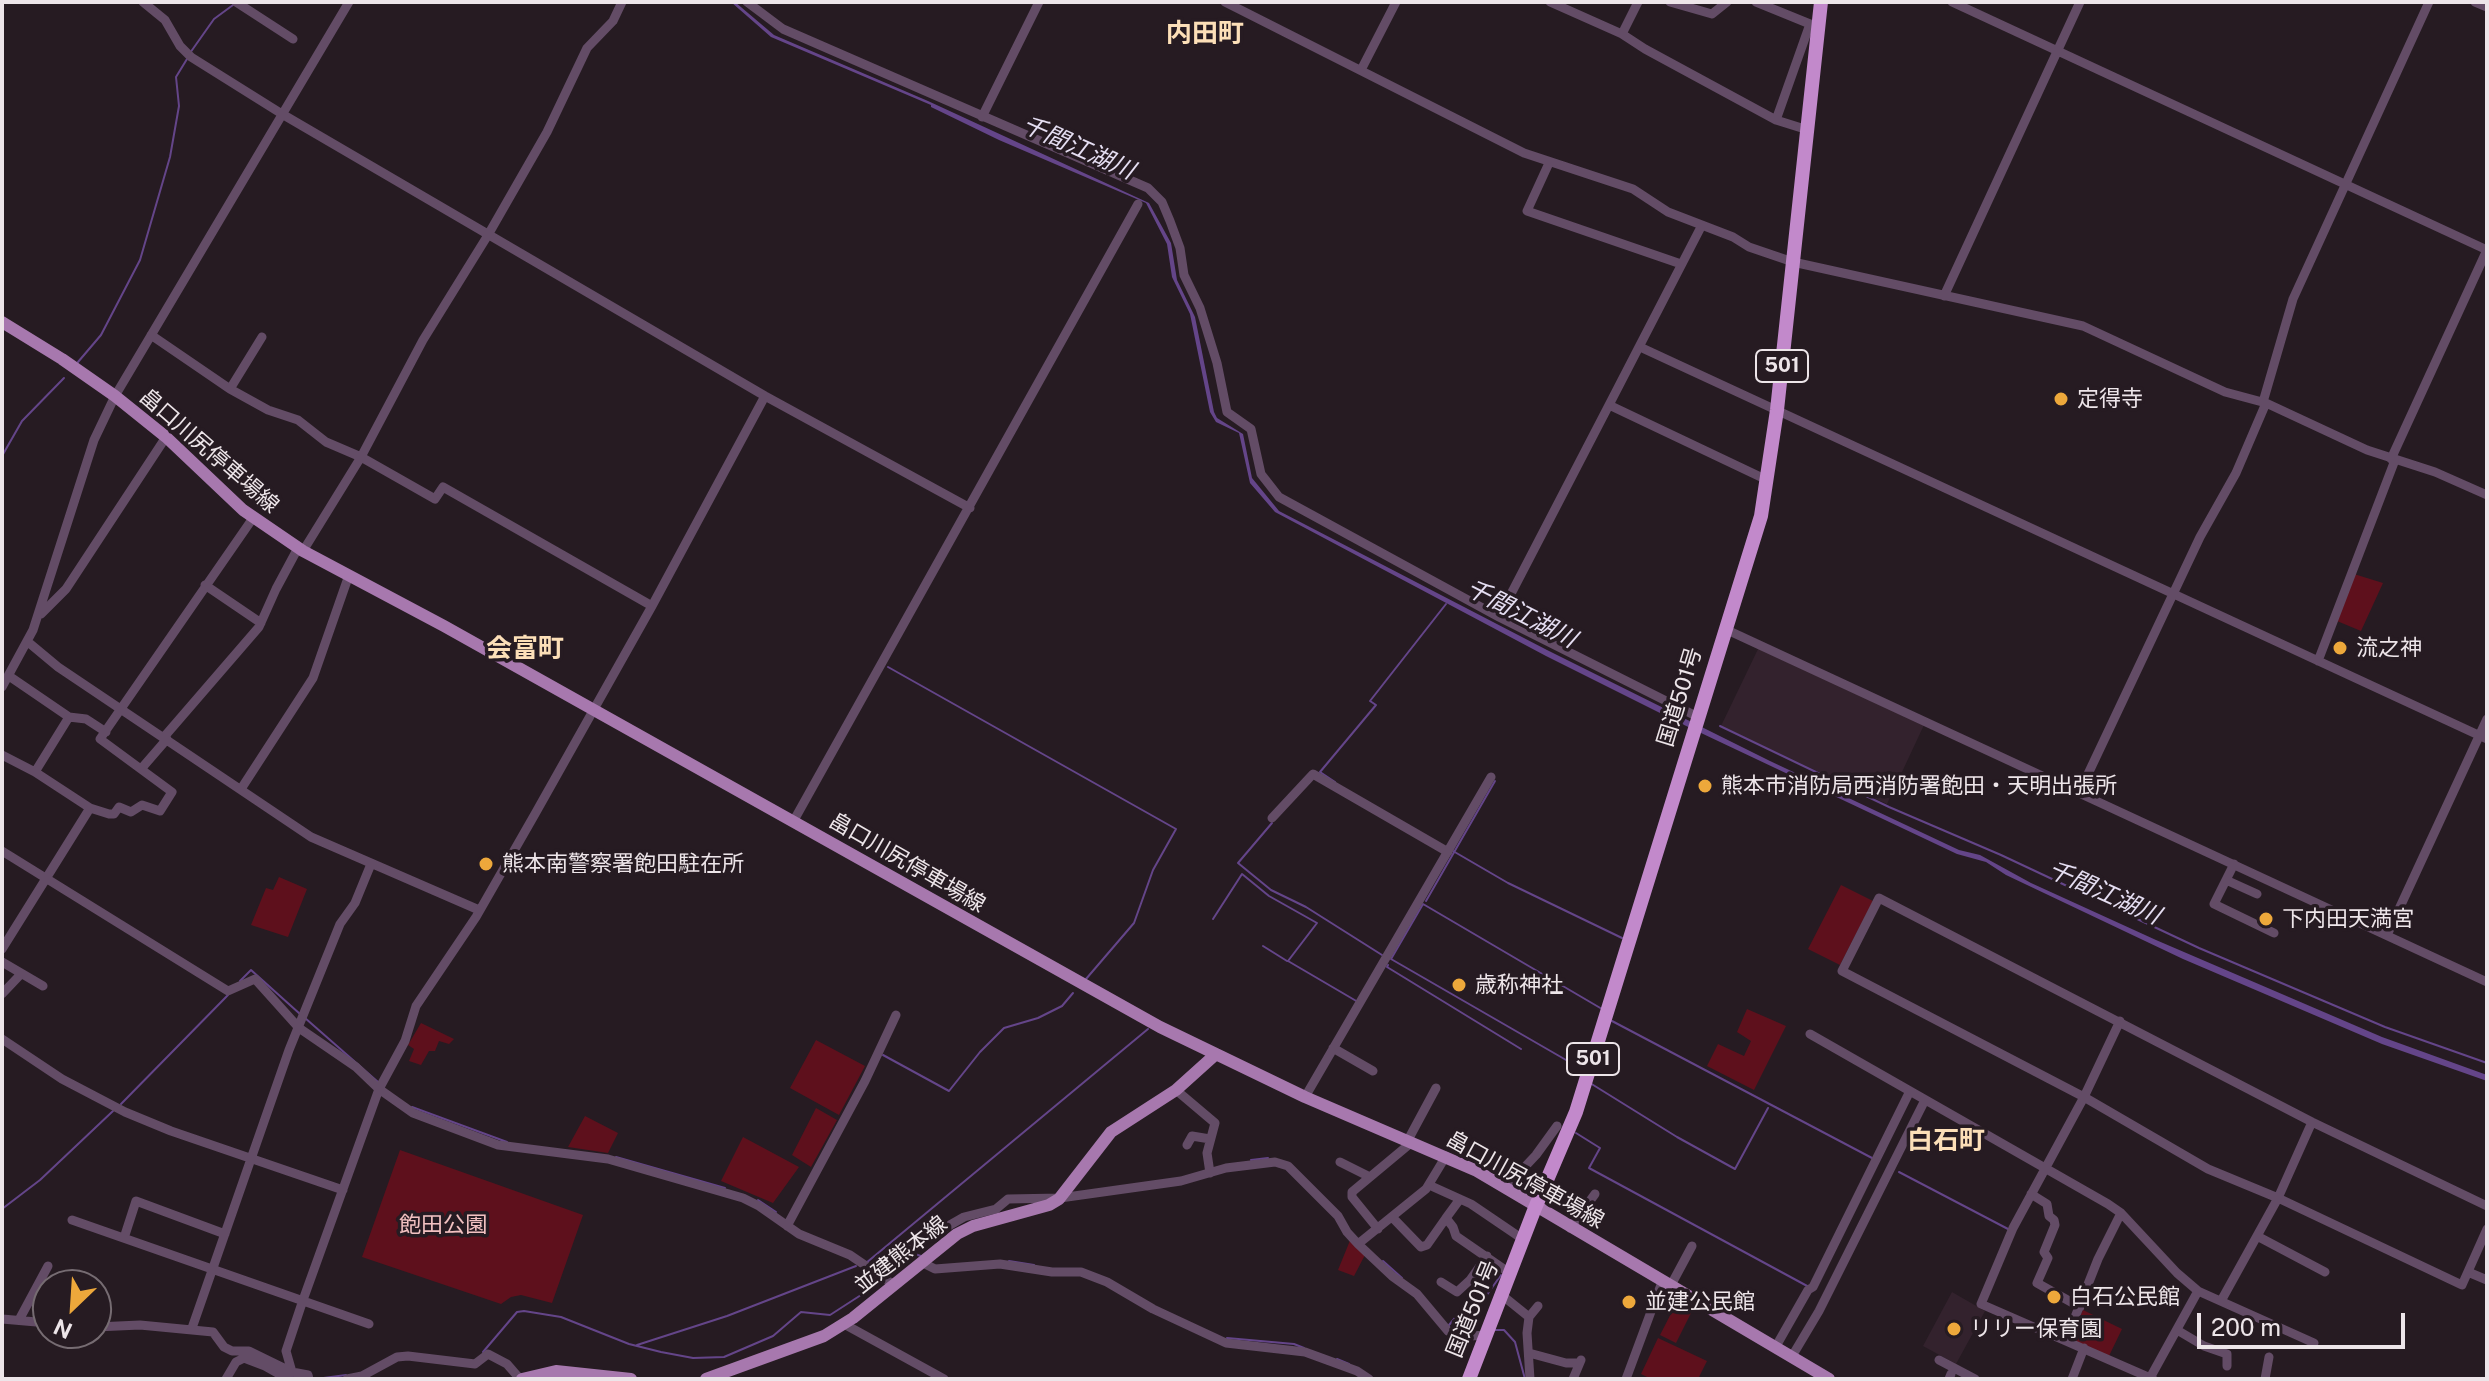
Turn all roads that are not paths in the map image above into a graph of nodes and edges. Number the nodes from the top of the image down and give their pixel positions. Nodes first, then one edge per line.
1 (143, 2) edge
2 (349, 2) edge
3 (622, 2) edge
4 (747, 2) edge
5 (1039, 2) edge
6 (1225, 2) edge
7 (1396, 2) edge
8 (1550, 2) edge
9 (1638, 2) edge
10 (1670, 2) edge
11 (1727, 2) edge
12 (1756, 2) edge
13 (1821, 2) edge
14 (1952, 2) edge
15 (2080, 2) edge
16 (2429, 2) edge
17 (2475, 2) edge
18 (237, 4) edge
19 (761, 6) edge
20 (2487, 7) edge
21 (1814, 25) junction
22 (1622, 34) junction
23 (293, 39) dead end
24 (2058, 51) junction
25 (1361, 70) junction
26 (282, 114) junction
27 (982, 117) junction
28 (1776, 120) junction
29 (1808, 130) junction
30 (1549, 163) junction
31 (2345, 184) junction
32 (1138, 204) dead end
33 (1702, 225) junction
34 (488, 235) junction
35 (2487, 250) edge
36 (1793, 262) junction
37 (1681, 264) junction
38 (1944, 296) junction
39 (2, 322) edge
40 (151, 335) junction
41 (262, 337) dead end
42 (1640, 347) junction
43 (230, 389) junction
44 (115, 396) junction
45 (765, 396) junction
46 (2264, 402) junction
47 (1609, 405) junction
48 (1777, 410) junction
49 (166, 437) junction
50 (361, 457) junction
51 (2393, 460) junction
52 (1767, 480) junction
53 (2487, 495) edge
54 (970, 508) junction
55 (253, 518) junction
56 (301, 550) junction
57 (349, 575) junction
58 (205, 585) junction
59 (2174, 593) junction
60 (652, 606) junction
61 (38, 617) junction
62 (1499, 617) junction
63 (261, 623) junction
64 (1725, 629) junction
65 (28, 642) junction
66 (2318, 661) junction
67 (9, 676) junction
68 (2, 687) edge
69 (123, 710) junction
70 (592, 710) junction
71 (69, 717) junction
72 (2487, 719) edge
73 (1696, 723) junction
74 (106, 732) junction
75 (2483, 737) edge
76 (166, 738) junction
77 (2, 755) edge
78 (141, 769) junction
79 (35, 772) junction
80 (1491, 777) dead end
81 (241, 789) junction
82 (2079, 793) junction
83 (90, 808) junction
84 (1272, 818) dead end
85 (793, 822) junction
86 (2, 851) edge
87 (1448, 852) junction
88 (371, 864) junction
89 (2234, 864) junction
90 (46, 879) junction
91 (2226, 880) junction
92 (2257, 894) dead end
93 (479, 910) junction
94 (2274, 933) dead end
95 (2387, 935) junction
96 (2, 949) edge
97 (2, 962) edge
98 (21, 974) junction
99 (2487, 982) edge
100 (43, 986) dead end
101 (2, 994) edge
102 (896, 1015) dead end
103 (2120, 1021) junction
104 (299, 1028) junction
105 (1810, 1034) dead end
106 (4, 1045) edge
107 (1333, 1048) junction
108 (1216, 1054) junction
109 (1373, 1071) dead end
110 (1436, 1088) dead end
111 (379, 1089) junction
112 (1176, 1090) junction
113 (1910, 1091) junction
114 (1305, 1097) junction
115 (2084, 1097) junction
116 (1925, 1100) junction
117 (2312, 1122) junction
118 (1557, 1126) dead end
119 (1210, 1139) junction
120 (1410, 1141) junction
121 (1187, 1145) dead end
122 (1446, 1156) junction
123 (251, 1157) junction
124 (1340, 1162) dead end
125 (2045, 1169) junction
126 (1210, 1173) junction
127 (1370, 1177) junction
128 (1429, 1185) junction
129 (1505, 1188) junction
130 (343, 1190) junction
131 (1595, 1194) dead end
132 (2031, 1194) junction
133 (1060, 1198) junction
134 (2278, 1198) junction
135 (1460, 1199) junction
136 (2487, 1206) edge
137 (1535, 1208) junction
138 (2121, 1213) junction
139 (1392, 1217) junction
140 (1446, 1218) junction
141 (72, 1220) dead end
142 (787, 1226) junction
143 (1570, 1228) junction
144 (1378, 1229) junction
145 (2487, 1229) edge
146 (225, 1234) junction
147 (2257, 1236) junction
148 (124, 1238) junction
149 (1524, 1240) junction
150 (1361, 1242) junction
151 (1692, 1246) dead end
152 (1487, 1256) junction
153 (921, 1262) junction
154 (48, 1266) dead end
155 (212, 1270) junction
156 (2325, 1272) dead end
157 (2468, 1272) junction
158 (1511, 1274) junction
159 (885, 1279) junction
160 (2487, 1280) edge
161 (1441, 1282) dead end
162 (1666, 1284) junction
163 (2198, 1291) junction
164 (1503, 1296) junction
165 (303, 1300) junction
166 (2221, 1301) junction
167 (1538, 1306) dead end
168 (2080, 1307) junction
169 (1529, 1317) junction
170 (2, 1319) edge
171 (19, 1320) junction
172 (32, 1321) edge
173 (369, 1324) dead end
174 (844, 1324) junction
175 (112, 1326) edge
176 (192, 1328) junction
177 (2177, 1330) junction
178 (1488, 1335) junction
179 (2066, 1340) junction
180 (2314, 1343) dead end
181 (1775, 1348) junction
182 (2084, 1348) junction
183 (1529, 1353) junction
184 (2269, 1357) dead end
185 (1791, 1358) junction
186 (1939, 1360) dead end
187 (2227, 1366) dead end
188 (729, 1370) junction
189 (290, 1375) edge
190 (581, 1376) edge
191 (2150, 1378) edge
192 (226, 1379) edge
193 (309, 1379) edge
194 (347, 1379) edge
195 (521, 1379) edge
196 (631, 1379) edge
197 (706, 1379) edge
198 (740, 1379) edge
199 (944, 1379) edge
200 (1369, 1379) edge
201 (1469, 1379) edge
202 (1530, 1379) edge
203 (1573, 1379) edge
204 (1626, 1379) edge
205 (1829, 1379) edge
206 (1975, 1379) edge
207 (2072, 1379) edge
208 (2265, 1379) edge

1 - 26 street
2 - 26 street
3 - 34 street
4 - 19 street
5 - 27 street
6 - 25 street
7 - 25 street
8 - 22 street
9 - 22 street
10 - 11 street
12 - 21 street
13 - 21 highway, 国道501号 / 501
14 - 24 street
15 - 24 street
16 - 31 street
17 - 20 street
18 - 23 street
19 - 27 street
21 - 28 street
21 - 29 highway, 国道501号 / 501
22 - 28 street
24 - 31 street
24 - 38 street
25 - 30 street
26 - 34 street
26 - 40 street
27 - 62 street
28 - 29 street
29 - 36 highway, 国道501号 / 501
30 - 33 street
30 - 37 street
31 - 35 street
31 - 46 street
32 - 54 street
33 - 36 street
33 - 37 street
34 - 45 street
34 - 50 street
35 - 51 street
36 - 38 street
36 - 48 highway, 国道501号 / 501
37 - 42 street
38 - 46 street
39 - 44 main road, 畠口川尻停車場線
40 - 43 street
40 - 44 street
41 - 43 street
42 - 47 street
42 - 48 street
43 - 50 street
44 - 49 main road, 畠口川尻停車場線
44 - 61 street
45 - 54 street
45 - 60 street
46 - 51 street
46 - 59 street
47 - 52 street
47 - 62 street
48 - 52 highway, 国道501号 / 501
48 - 59 street
49 - 55 main road, 畠口川尻停車場線
49 - 61 street
50 - 56 street
50 - 60 street
51 - 53 street
51 - 66 street
52 - 64 highway, 国道501号 / 501
54 - 85 street
55 - 56 main road, 畠口川尻停車場線
55 - 58 street
56 - 57 main road, 畠口川尻停車場線
56 - 63 street
57 - 70 main road, 畠口川尻停車場線
57 - 81 street
58 - 63 street
58 - 69 street
59 - 66 street
59 - 82 street
60 - 70 street
61 - 65 street
62 - 73 street
63 - 76 street
64 - 73 highway, 国道501号 / 501
64 - 82 street
65 - 67 street
65 - 69 street
66 - 75 street
67 - 68 street
67 - 71 street
69 - 74 street
69 - 76 street
70 - 85 main road, 畠口川尻停車場線
70 - 93 street
71 - 74 street
71 - 79 street
72 - 75 street
73 - 137 highway, 国道501号 / 501
74 - 78 street
75 - 95 street
76 - 78 street
76 - 81 street
77 - 79 street
78 - 83 street
79 - 83 street
80 - 87 street
81 - 88 street
82 - 89 street
83 - 90 street
84 - 87 street
85 - 108 main road, 畠口川尻停車場線
86 - 90 street
87 - 107 street
88 - 93 street
88 - 104 street
89 - 91 street
89 - 95 street
90 - 96 street
90 - 104 street
91 - 92 street
91 - 94 street
93 - 111 street
95 - 99 street
97 - 98 street
98 - 100 street
98 - 101 street
102 - 142 street
103 - 115 street
103 - 115 street
103 - 117 street
104 - 111 street
104 - 123 street
105 - 113 street
106 - 123 street
107 - 109 street
107 - 114 street
108 - 112 main road
108 - 114 main road, 畠口川尻停車場線
110 - 120 street
111 - 130 street
111 - 142 street
112 - 119 street
112 - 133 main road
113 - 116 street
113 - 181 street
114 - 120 main road, 畠口川尻停車場線
115 - 125 street
115 - 134 street
116 - 125 street
116 - 185 street
117 - 134 street
117 - 136 street
118 - 129 street
119 - 121 street
119 - 126 street
120 - 122 main road, 畠口川尻停車場線
120 - 127 street
122 - 128 street
122 - 129 main road, 畠口川尻停車場線
123 - 130 street
123 - 146 street
124 - 127 street
125 - 132 street
125 - 138 street
126 - 133 street
126 - 150 street
127 - 144 street
128 - 135 street
128 - 139 street
129 - 137 main road, 畠口川尻停車場線
130 - 165 street
131 - 143 street
132 - 168 street
132 - 179 street
133 - 153 main road, 並建熊本線
133 - 159 street
134 - 147 street
134 - 157 street
135 - 140 street
135 - 149 street
137 - 143 main road, 畠口川尻停車場線
137 - 149 highway, 国道501号 / 501
138 - 163 street
138 - 168 street
139 - 140 street
139 - 144 street
140 - 152 street
141 - 148 street
142 - 159 street
143 - 162 main road, 畠口川尻停車場線
144 - 150 street
145 - 157 street
146 - 148 street
146 - 155 street
147 - 156 street
147 - 166 street
148 - 155 street
149 - 158 highway, 国道501号 / 501
150 - 178 street
151 - 162 street
152 - 158 street
152 - 161 street
153 - 159 main road, 並建熊本線
153 - 200 street
154 - 171 street
155 - 165 street
155 - 176 street
157 - 160 street
158 - 164 highway, 国道501号 / 501
159 - 174 main road, 並建熊本線
162 - 181 main road, 畠口川尻停車場線
162 - 204 street
163 - 166 street
163 - 177 street
164 - 169 street
164 - 178 highway, 国道501号 / 501
165 - 173 street
165 - 189 street
166 - 180 street
167 - 169 street
168 - 179 street
169 - 183 street
170 - 171 street
171 - 172 street
174 - 188 main road, 並建熊本線
174 - 199 street
175 - 176 street
176 - 189 street
177 - 187 street
177 - 191 street
178 - 201 highway, 国道501号 / 501
179 - 182 street
181 - 185 main road, 畠口川尻停車場線
182 - 191 street
182 - 207 street
183 - 202 street
183 - 203 street
184 - 208 street
185 - 205 main road, 畠口川尻停車場線
186 - 206 street
188 - 197 main road, 並建熊本線
188 - 198 street
189 - 192 street
189 - 193 street
190 - 195 main road
190 - 196 main road
194 - 195 street

